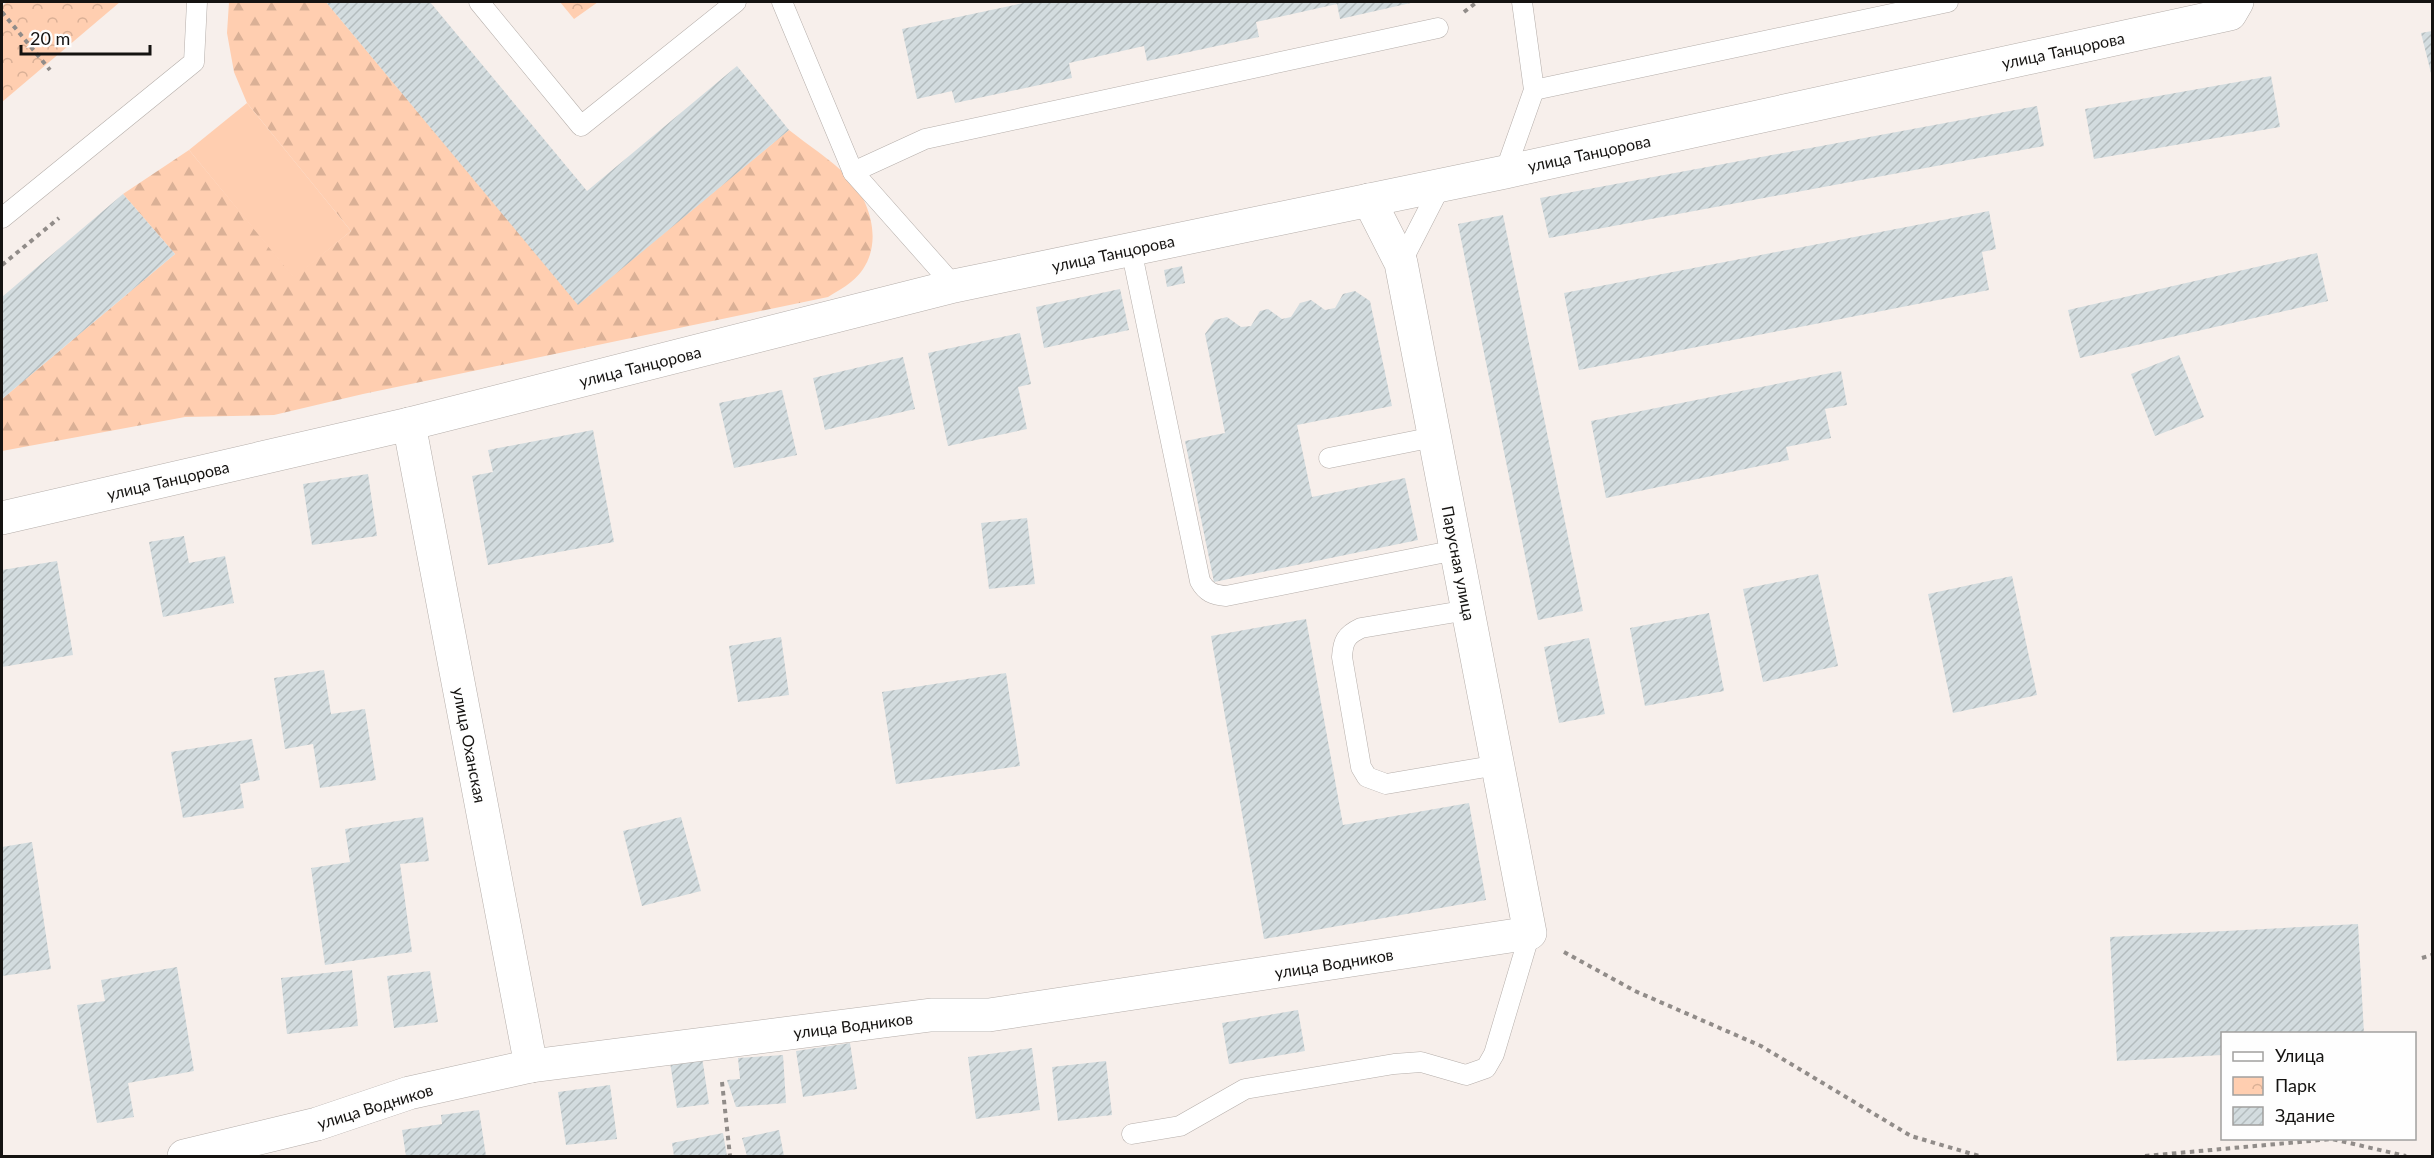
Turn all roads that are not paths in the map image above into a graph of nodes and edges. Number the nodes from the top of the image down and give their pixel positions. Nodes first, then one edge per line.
1 (197, 2) edge
2 (479, 2) edge
3 (736, 2) edge
4 (782, 2) edge
5 (1521, 2) edge
6 (1947, 2) edge
7 (2234, 8) edge
8 (1438, 28) dead end
9 (1534, 90) junction
10 (853, 172) junction
11 (1505, 172) junction
12 (1442, 185) junction
13 (1369, 200) junction
14 (2, 219) edge
15 (1131, 249) junction
16 (1401, 263) junction
17 (954, 286) junction
18 (409, 424) junction
19 (1434, 437) junction
20 (1329, 458) dead end
21 (2, 518) edge
22 (1456, 550) junction
23 (1468, 610) junction
24 (1498, 765) junction
25 (1530, 933) junction
26 (531, 1066) junction
27 (1132, 1134) dead end
28 (184, 1156) edge

1 - 14 lane
2 - 3 lane
4 - 10 lane
5 - 9 lane
6 - 9 lane
7 - 11 street, улица Танцорова
8 - 10 lane
9 - 11 lane
10 - 17 lane
11 - 12 street, улица Танцорова
12 - 13 street, улица Танцорова
12 - 16 lane
13 - 15 street, улица Танцорова
13 - 16 street, Парусная улица
15 - 17 street, улица Танцорова
15 - 22 lane
16 - 19 street, Парусная улица
17 - 18 street, улица Танцорова
18 - 21 street, улица Танцорова
18 - 26 street, улица Оханская
19 - 20 lane
19 - 22 street, Парусная улица
22 - 23 street, Парусная улица
23 - 24 street, Парусная улица
23 - 24 lane
24 - 25 street, Парусная улица
25 - 26 street, улица Водников
25 - 27 lane
26 - 28 street, улица Водников

